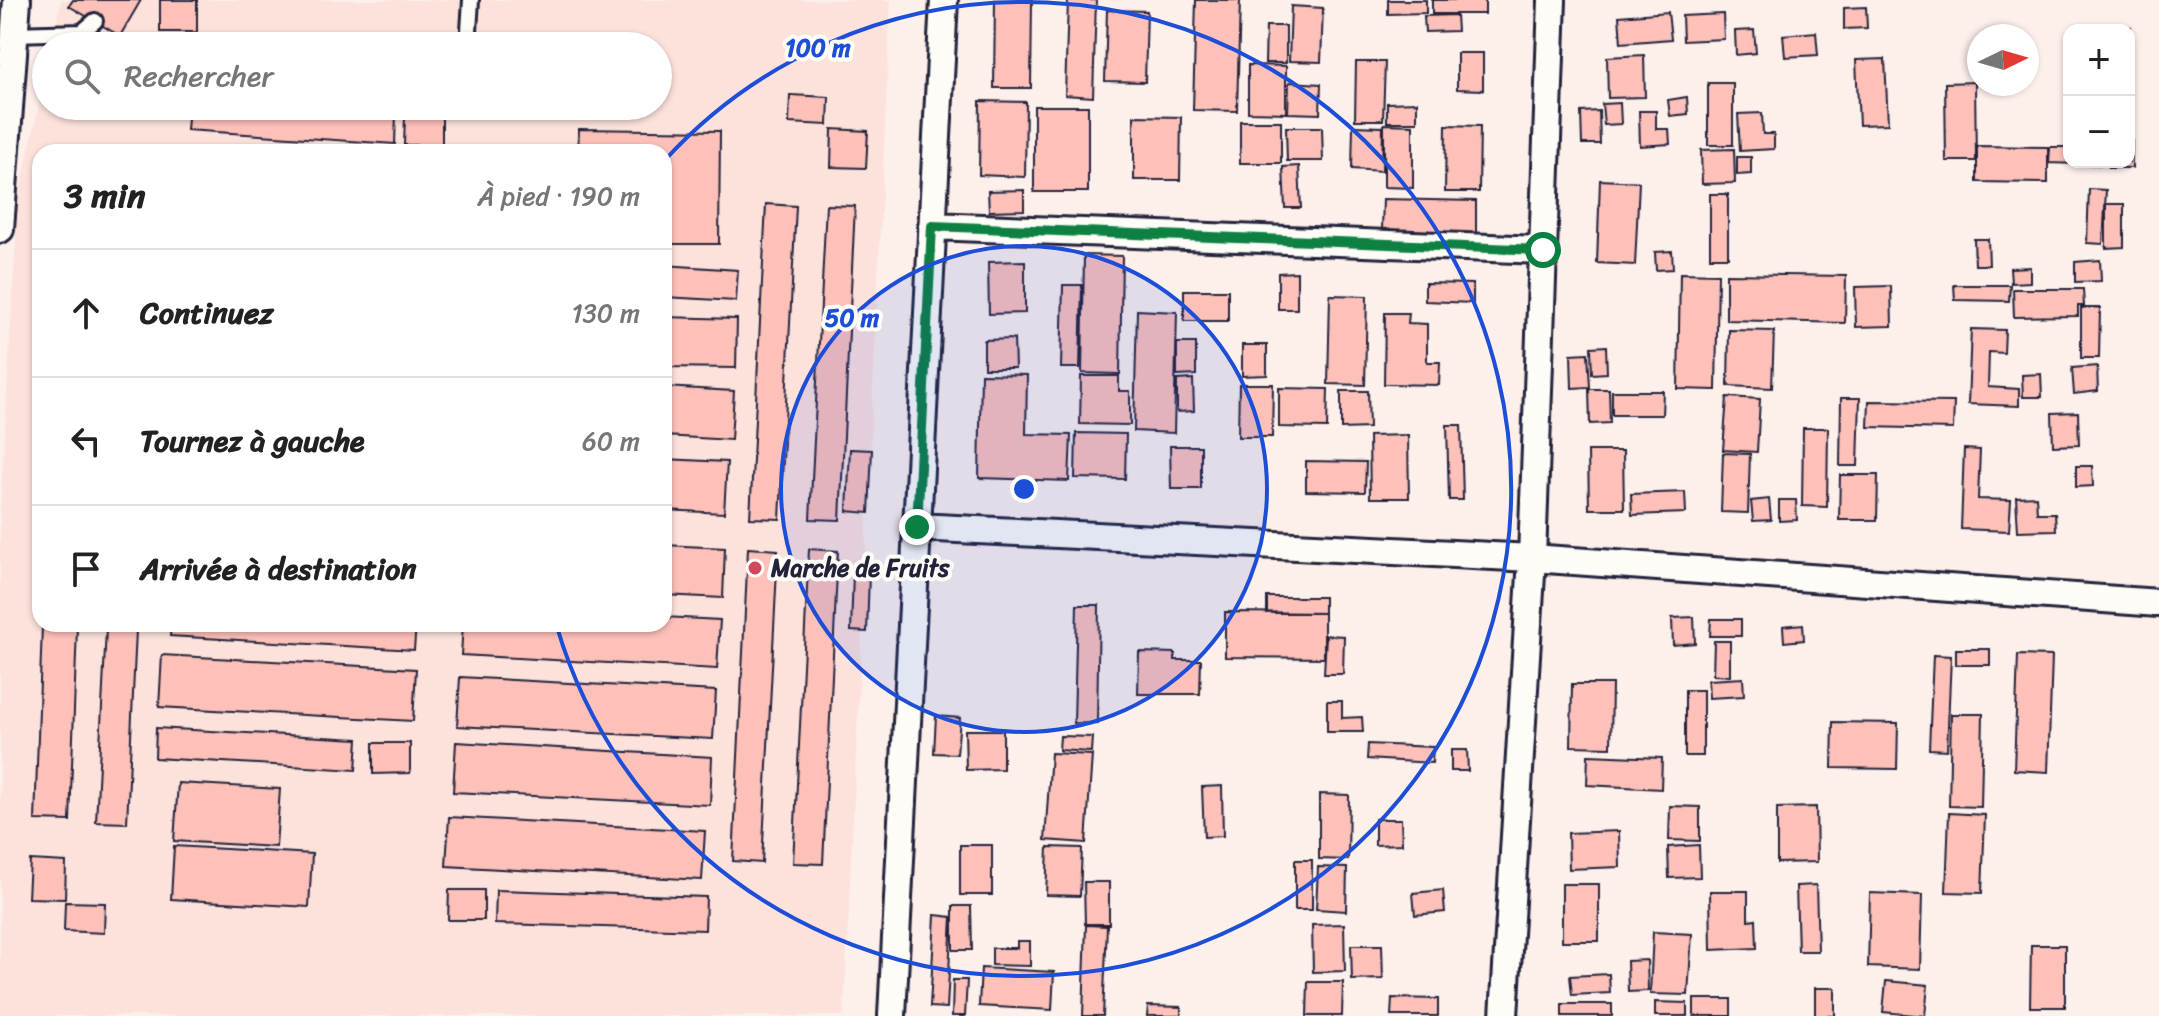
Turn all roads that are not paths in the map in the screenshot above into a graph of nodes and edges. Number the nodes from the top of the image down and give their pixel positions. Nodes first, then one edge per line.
1 (17, 0) edge
2 (471, 0) edge
3 (944, 0) edge
4 (1552, 0) edge
5 (95, 21) dead end
6 (82, 32) edge
7 (469, 32) edge
8 (32, 33) edge
9 (14, 34) junction
10 (932, 226) junction
11 (0, 229) edge
12 (1543, 250) junction
13 (917, 527) junction
14 (1532, 558) junction
15 (2159, 603) edge
16 (892, 1016) edge
17 (1504, 1016) edge

1 - 9 street
2 - 7 lane
3 - 10 street
4 - 12 street
5 - 6 lane
8 - 9 lane
9 - 11 street
10 - 12 street
10 - 13 street
12 - 14 street
13 - 14 street
13 - 16 street
14 - 15 street
14 - 17 street

